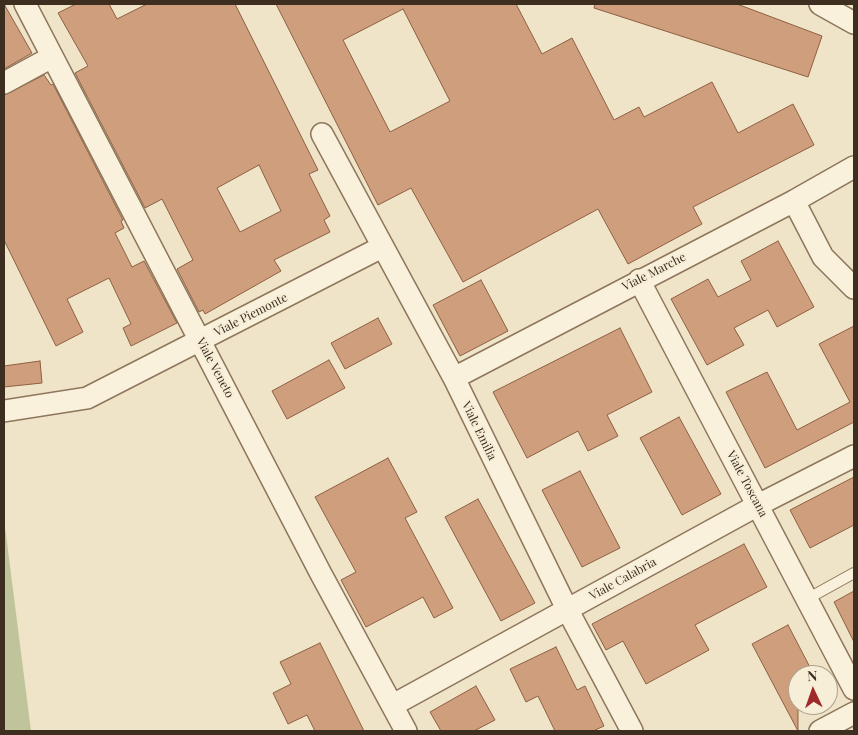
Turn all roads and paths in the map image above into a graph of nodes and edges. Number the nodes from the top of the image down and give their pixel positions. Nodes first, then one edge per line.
1 (25, 4) edge
2 (820, 4) edge
3 (854, 23) edge
4 (52, 56) junction
5 (4, 83) edge
6 (322, 134) dead end
7 (854, 167) edge
8 (794, 201) junction
9 (382, 247) junction
10 (639, 280) junction
11 (854, 288) edge
12 (201, 340) junction
13 (454, 378) junction
14 (4, 411) edge
15 (854, 456) edge
16 (758, 506) junction
17 (854, 573) edge
18 (807, 599) junction
19 (566, 609) junction
20 (854, 689) edge
21 (394, 705) junction
22 (854, 713) edge
23 (406, 731) edge
24 (632, 731) edge
25 (820, 731) edge

1 - 4 street, Viale Veneto
2 - 3 street
4 - 5 street
4 - 12 street, Viale Veneto
6 - 9 street, Viale Emilia
7 - 8 street, Viale Marche
8 - 10 street, Viale Marche
8 - 11 street
9 - 12 street, Viale Piemonte
9 - 13 street, Viale Emilia
10 - 13 street, Viale Marche
10 - 16 street, Viale Toscana
12 - 14 street, Viale Piemonte
12 - 21 street, Viale Veneto
13 - 19 street, Viale Emilia
15 - 16 street, Viale Calabria
16 - 18 street, Viale Toscana
16 - 19 street, Viale Calabria
17 - 18 lane
18 - 20 street, Viale Toscana
19 - 21 street, Viale Calabria
19 - 24 street, Viale Emilia
21 - 23 street, Viale Veneto
22 - 25 street

